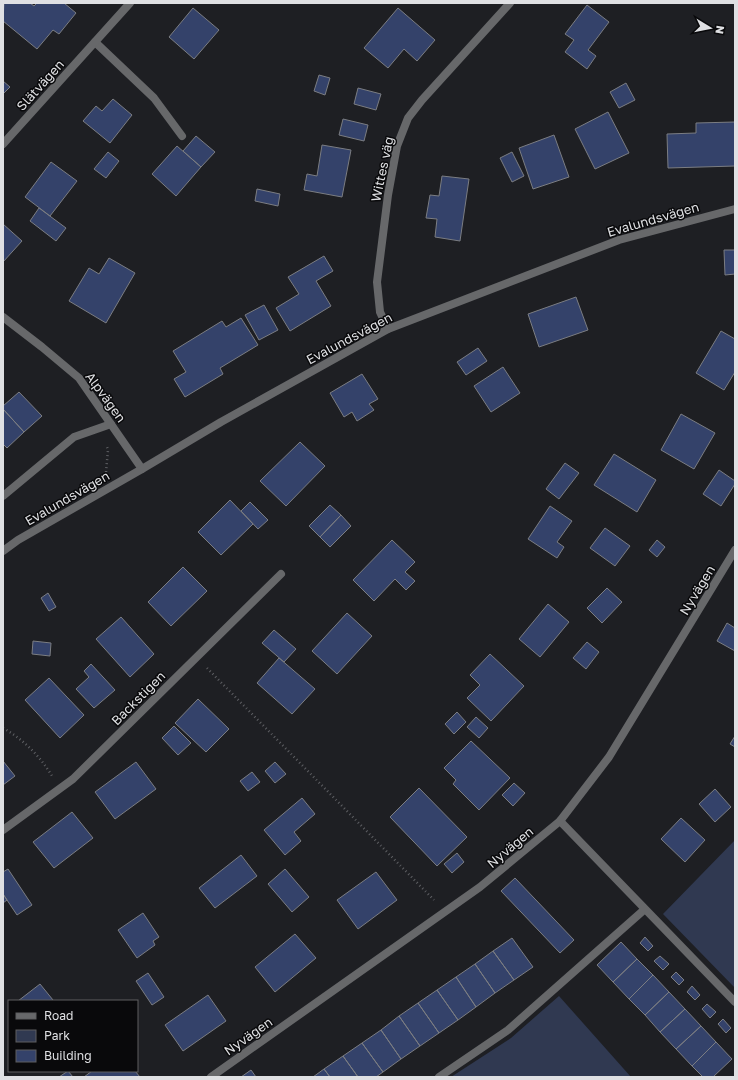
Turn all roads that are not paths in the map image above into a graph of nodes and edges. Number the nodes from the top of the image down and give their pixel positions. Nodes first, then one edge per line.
1 (130, 3) edge
2 (510, 3) edge
3 (95, 42) junction
4 (182, 136) dead end
5 (3, 144) edge
6 (735, 209) edge
7 (3, 317) edge
8 (388, 329) junction
9 (111, 424) junction
10 (142, 469) junction
11 (3, 496) edge
12 (735, 550) edge
13 (3, 551) edge
14 (281, 574) dead end
15 (560, 821) junction
16 (3, 830) edge
17 (645, 909) junction
18 (735, 1002) edge
19 (211, 1077) edge
20 (439, 1077) edge

1 - 3 street, Slätvägen
2 - 8 street, Wittes väg
3 - 4 street
3 - 5 street, Slätvägen
6 - 8 street, Evalundsvägen
7 - 9 street, Alpvägen
8 - 10 street, Evalundsvägen
9 - 10 street, Alpvägen
9 - 11 street
10 - 13 street, Evalundsvägen
12 - 15 street, Nyvägen
14 - 16 street, Backstigen
15 - 17 street
15 - 19 street, Nyvägen
17 - 18 street
17 - 20 street

